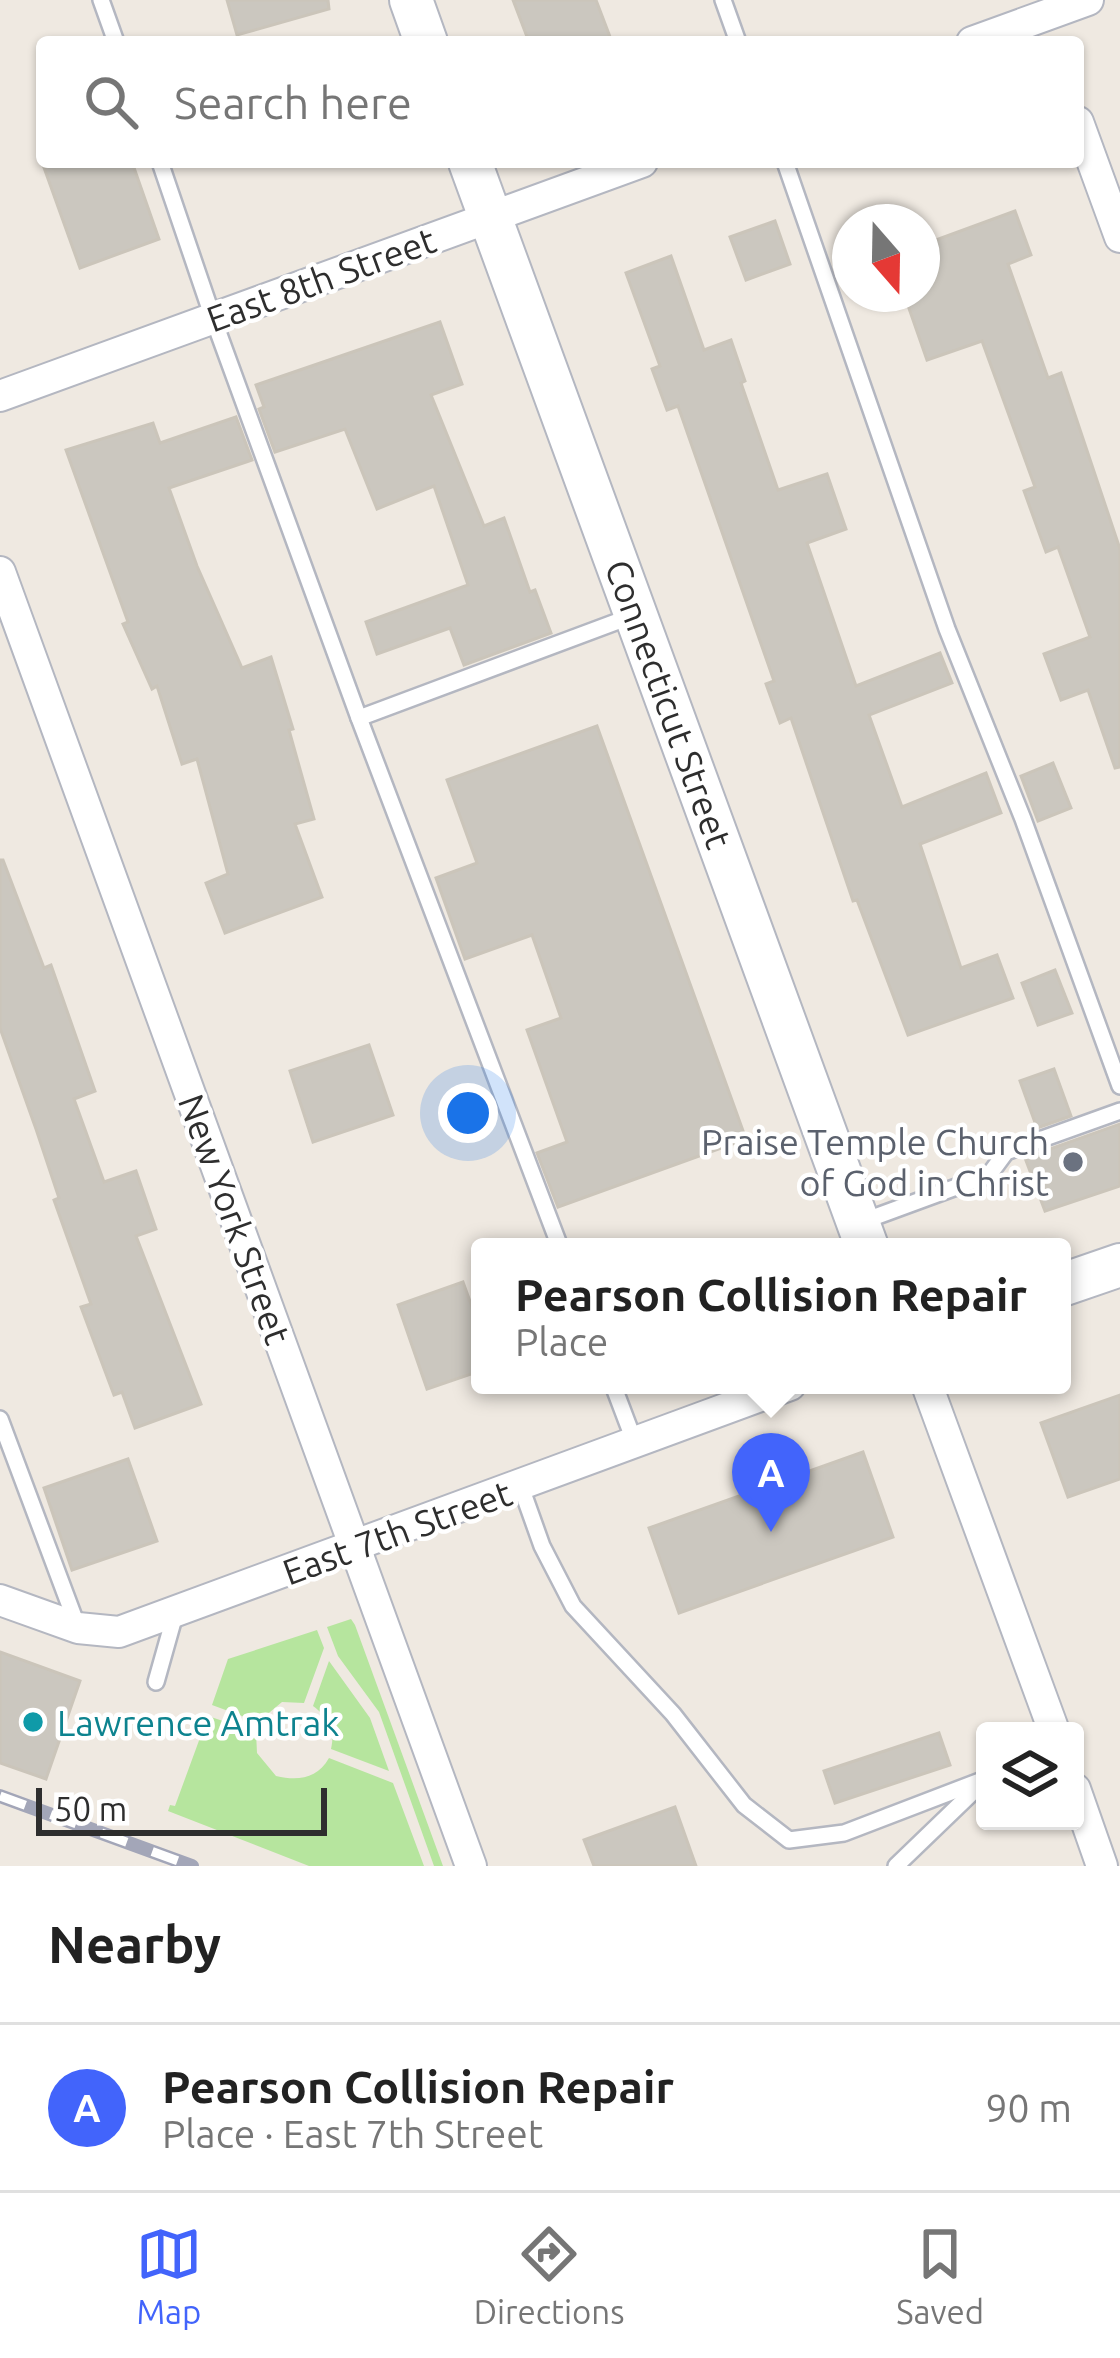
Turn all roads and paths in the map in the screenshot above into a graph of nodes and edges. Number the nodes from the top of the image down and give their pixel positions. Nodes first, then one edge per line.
1 (101, 0) edge
2 (411, 0) edge
3 (723, 0) edge
4 (1088, 0) edge
5 (1041, 20) edge
6 (114, 36) edge
7 (425, 36) edge
8 (736, 36) edge
9 (991, 36) edge
10 (1084, 138) edge
11 (162, 168) edge
12 (472, 168) edge
13 (627, 168) edge
14 (786, 168) edge
15 (490, 218) junction
16 (1120, 237) edge
17 (213, 318) junction
18 (0, 396) edge
19 (0, 572) edge
20 (636, 614) junction
21 (359, 718) junction
22 (1120, 1086) edge
23 (1120, 1111) edge
24 (862, 1235) edge
25 (557, 1238) edge
26 (1120, 1264) edge
27 (1071, 1283) edge
28 (616, 1394) edge
29 (766, 1394) edge
30 (930, 1394) edge
31 (0, 1419) edge
32 (635, 1443) junction
33 (520, 1487) junction
34 (354, 1547) junction
35 (0, 1600) edge
36 (176, 1611) junction
37 (78, 1628) junction
38 (156, 1682) dead end
39 (1051, 1722) edge
40 (976, 1783) edge
41 (976, 1789) edge
42 (1084, 1815) edge
43 (471, 1866) edge
44 (896, 1866) edge
45 (1102, 1866) edge

1 - 6 lane
2 - 7 street
3 - 8 lane
4 - 5 street
5 - 9 street
10 - 16 street
11 - 17 lane
12 - 15 street, Connecticut Street
13 - 15 street, East 8th Street
14 - 22 lane
15 - 17 street, East 8th Street
15 - 20 street, Connecticut Street
17 - 18 street, East 8th Street
17 - 21 lane
19 - 34 street, New York Street
20 - 21 lane
20 - 24 street, Connecticut Street
21 - 25 lane
23 - 24 lane
26 - 27 street
28 - 32 lane
29 - 32 street, East 7th Street
30 - 39 street
31 - 37 lane
32 - 33 street, East 7th Street
33 - 34 street, East 7th Street
33 - 40 lane
34 - 36 street, East 7th Street
34 - 43 street, New York Street
35 - 37 street, East 7th Street
36 - 37 street, East 7th Street
36 - 38 lane
41 - 44 lane
42 - 45 street

